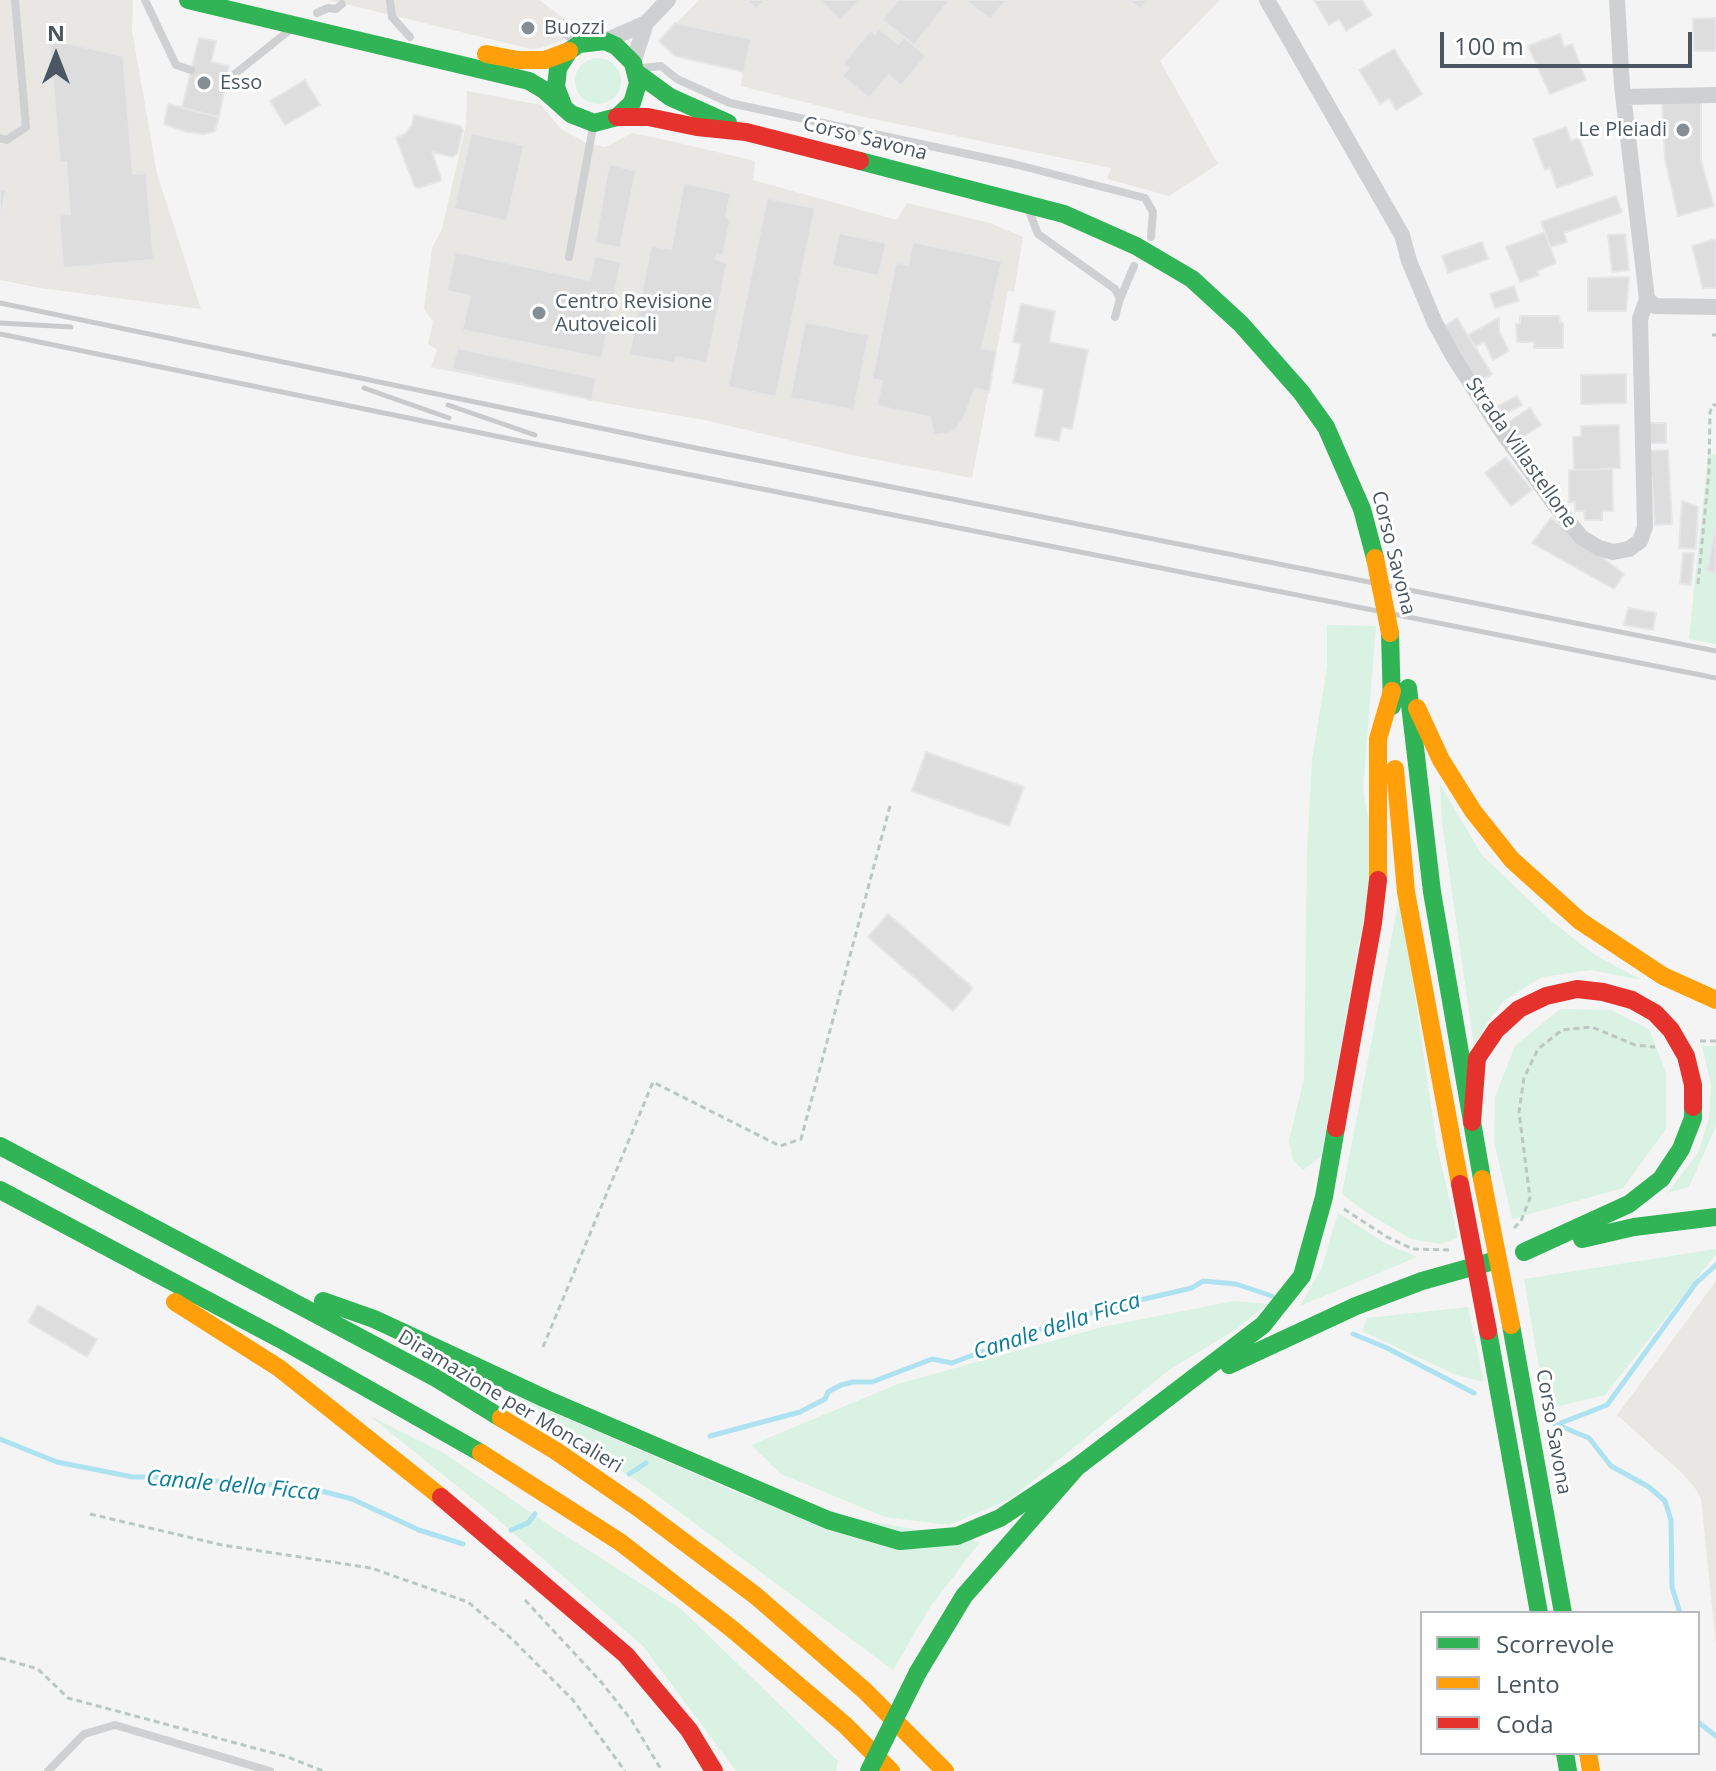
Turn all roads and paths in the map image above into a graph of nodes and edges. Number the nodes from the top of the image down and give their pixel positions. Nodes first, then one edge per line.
1 (15, 0) edge
2 (145, 0) edge
3 (188, 0) edge
4 (261, 0) edge
5 (1267, 0) edge
6 (1617, 0) edge
7 (390, 1) edge
8 (665, 1) edge
9 (342, 4) dead end
10 (317, 13) junction
11 (646, 23) junction
12 (552, 25) dead end
13 (296, 26) junction
14 (410, 37) junction
15 (605, 41) junction
16 (574, 48) junction
17 (635, 68) junction
18 (191, 70) dead end
19 (226, 81) dead end
20 (1716, 95) edge
21 (1624, 97) junction
22 (563, 105) junction
23 (782, 114) junction
24 (617, 117) junction
25 (594, 123) junction
26 (746, 132) junction
27 (0, 138) edge
28 (776, 139) junction
29 (1026, 203) junction
30 (1151, 237) dead end
31 (569, 257) dead end
32 (1134, 266) dead end
33 (1120, 299) junction
34 (1647, 299) junction
35 (1716, 307) edge
36 (1115, 317) dead end
37 (1716, 405) edge
38 (1698, 584) dead end
39 (1400, 690) junction
40 (890, 806) dead end
41 (1716, 1000) edge
42 (1696, 1041) dead end
43 (1716, 1041) edge
44 (1662, 1047) dead end
45 (1472, 1122) junction
46 (0, 1146) edge
47 (0, 1190) edge
48 (1324, 1197) junction
49 (1716, 1217) edge
50 (69, 1227) junction
51 (1513, 1229) dead end
52 (1457, 1249) dead end
53 (1524, 1252) junction
54 (227, 1267) junction
55 (543, 1347) dead end
56 (1183, 1387) junction
57 (1077, 1467) junction
58 (90, 1514) dead end
59 (517, 1592) dead end
60 (1539, 1611) edge
61 (1563, 1611) edge
62 (0, 1658) edge
63 (48, 1771) edge
64 (270, 1771) edge
65 (323, 1771) edge
66 (625, 1771) edge
67 (662, 1771) edge
68 (714, 1771) edge
69 (869, 1771) edge
70 (891, 1771) edge
71 (945, 1771) edge

1 - 27 lane
2 - 18 lane
3 - 13 main road
4 - 10 main road
5 - 34 street, Strada Villastellone
6 - 21 street, Strada Villastellone
7 - 14 lane
8 - 11 street
9 - 10 lane
10 - 14 main road
11 - 15 street
11 - 17 street
12 - 16 lane
13 - 19 lane
13 - 22 main road
14 - 16 main road
15 - 16 main road
15 - 17 main road
16 - 22 main road
17 - 23 lane
17 - 24 main road
17 - 26 main road, Corso Savona
20 - 21 street
21 - 34 street, Strada Villastellone
22 - 25 main road
23 - 28 lane
23 - 30 lane
24 - 25 main road
24 - 26 main road, Corso Savona
25 - 31 lane
26 - 28 main road, Corso Savona
28 - 29 main road, Corso Savona
29 - 33 lane
29 - 39 main road, Corso Savona, bridge
32 - 33 lane
33 - 36 lane
34 - 35 street
37 - 38 path
39 - 41 main road
39 - 45 main road, Corso Savona
39 - 48 main road
39 - 60 main road, Corso Savona, bridge
40 - 55 path
42 - 43 path
44 - 51 path
45 - 53 main road
45 - 61 main road, Corso Savona, bridge
46 - 54 main road, Diramazione per Moncalieri
47 - 50 main road
48 - 52 path
48 - 56 main road
49 - 53 main road
50 - 68 main road
50 - 70 main road
53 - 56 main road
54 - 57 main road
54 - 71 main road, Diramazione per Moncalieri
56 - 57 main road
57 - 69 main road, bridge
58 - 66 path
59 - 67 path
62 - 65 path
63 - 64 lane

